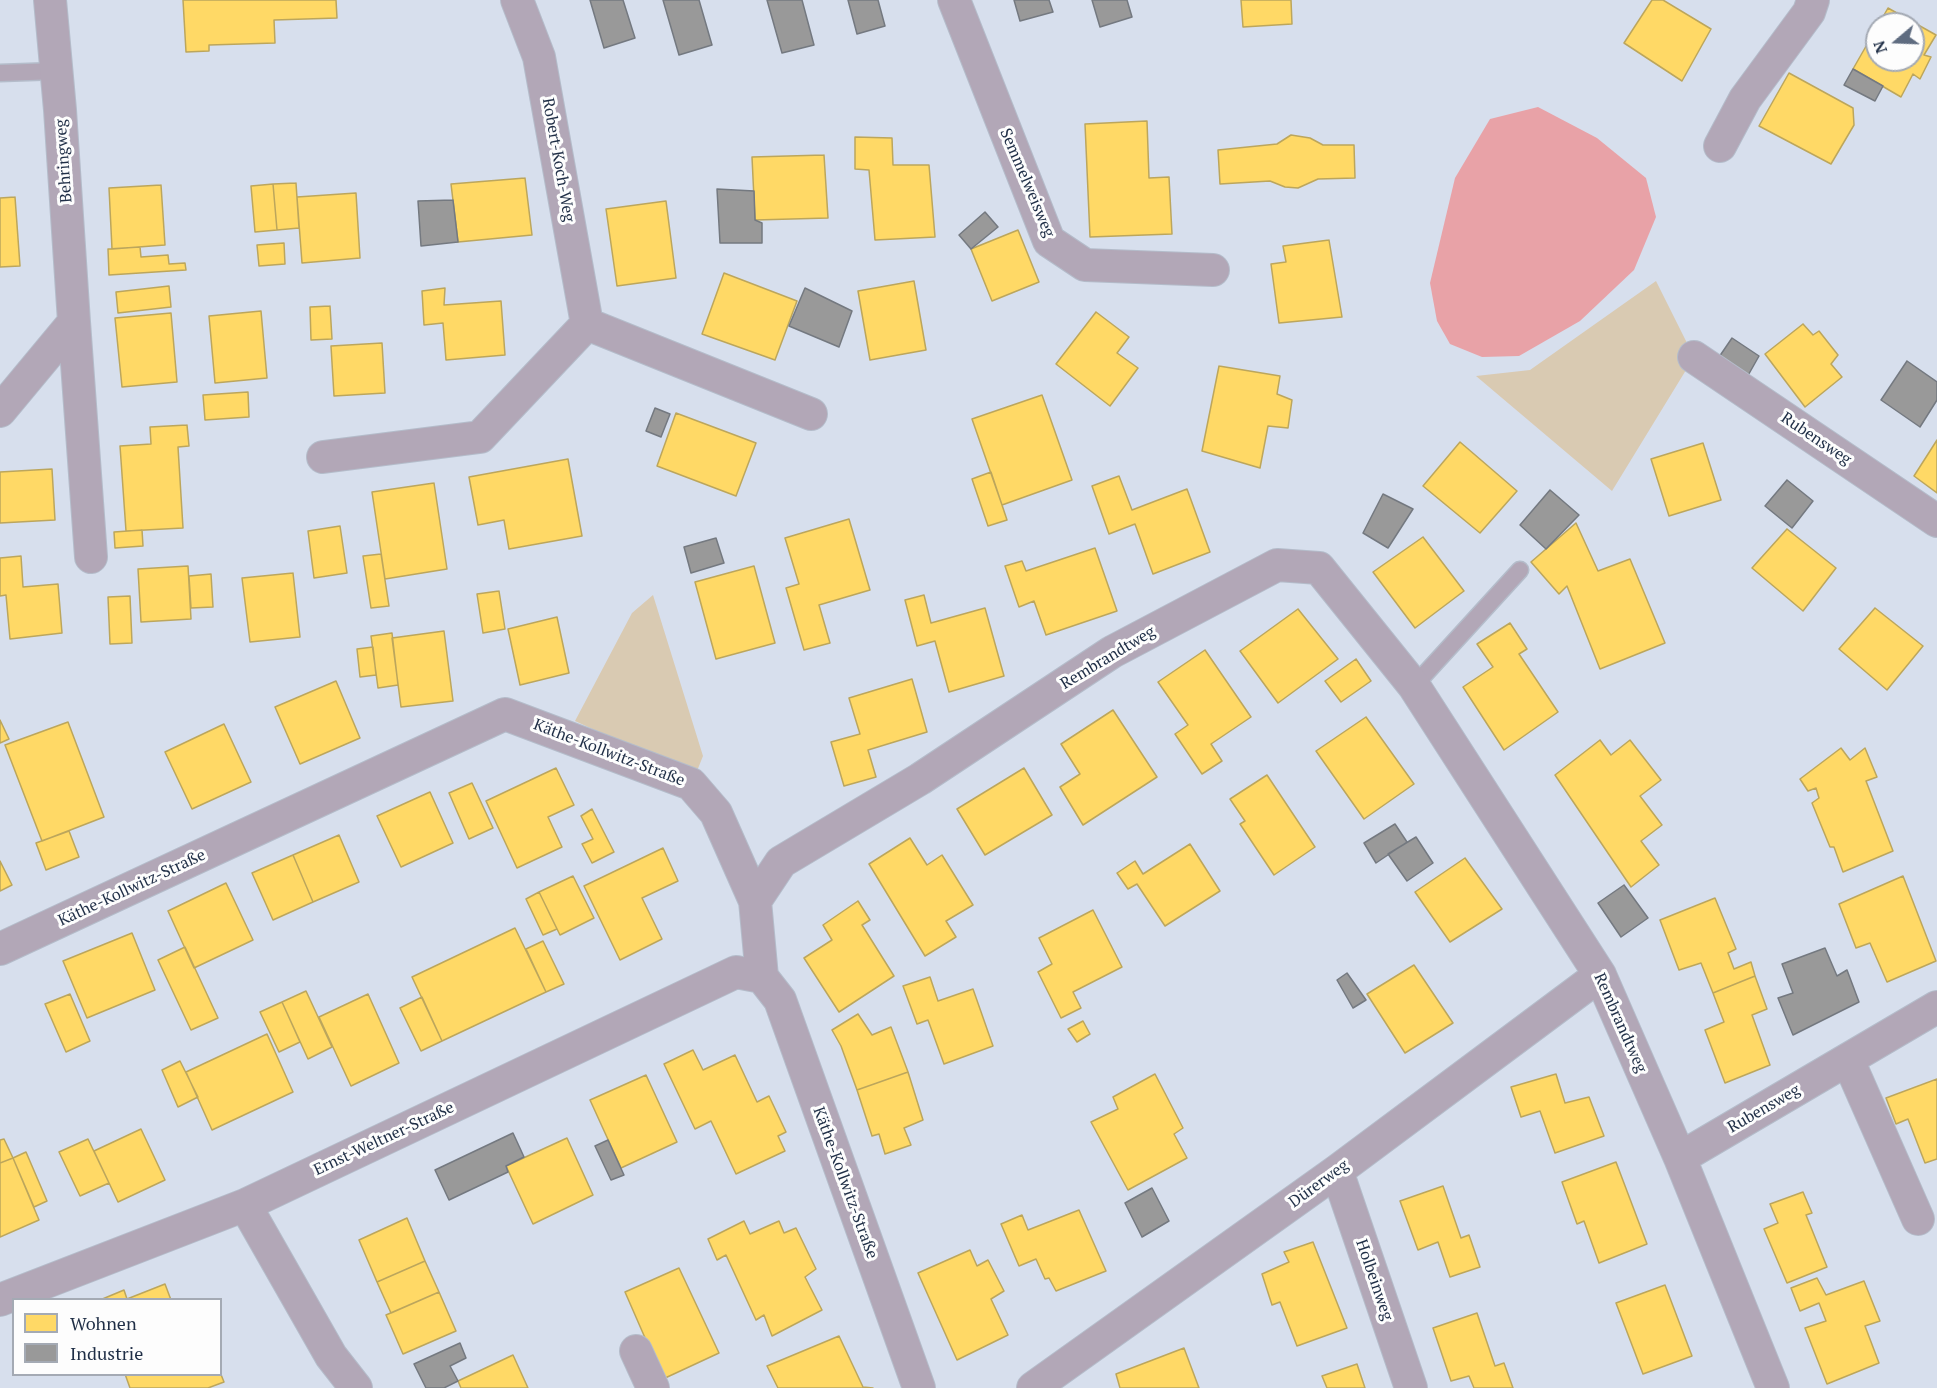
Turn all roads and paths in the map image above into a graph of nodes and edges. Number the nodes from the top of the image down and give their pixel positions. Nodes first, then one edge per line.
1 (50, 0) edge
2 (517, 0) edge
3 (954, 0) edge
4 (1813, 0) edge
5 (57, 71) junction
6 (0, 73) edge
7 (1720, 146) dead end
8 (1213, 270) dead end
9 (74, 322) junction
10 (587, 324) junction
11 (1694, 357) dead end
12 (0, 411) edge
13 (811, 414) dead end
14 (323, 457) dead end
15 (1937, 521) edge
16 (92, 557) dead end
17 (1520, 570) dead end
18 (1414, 686) junction
19 (733, 852) junction
20 (782, 862) junction
21 (754, 901) junction
22 (0, 949) edge
23 (1600, 975) junction
24 (762, 977) junction
25 (1937, 1007) edge
26 (1848, 1060) junction
27 (1680, 1158) junction
28 (1337, 1171) junction
29 (245, 1204) junction
30 (1918, 1219) dead end
31 (0, 1300) edge
32 (636, 1351) dead end
33 (356, 1388) edge
34 (653, 1388) edge
35 (919, 1388) edge
36 (1033, 1388) edge
37 (1411, 1388) edge
38 (1773, 1388) edge

1 - 5 street, Behringweg
2 - 10 street, Robert-Koch-Weg
3 - 8 street, Semmelweisweg
4 - 7 street
5 - 6 lane
5 - 9 street, Behringweg
9 - 12 street
9 - 16 street, Behringweg
10 - 13 street
10 - 14 street
11 - 15 street, Rubensweg
17 - 18 lane
18 - 20 street, Rembrandtweg
18 - 23 street, Rembrandtweg
19 - 20 street
19 - 21 street, Käthe-Kollwitz-Straße
19 - 22 street, Käthe-Kollwitz-Straße
20 - 21 street, Rembrandtweg
21 - 24 street, Käthe-Kollwitz-Straße
23 - 27 street, Rembrandtweg
23 - 28 street, Dürerweg
24 - 29 street, Ernst-Weltner-Straße
24 - 35 street, Käthe-Kollwitz-Straße
25 - 26 street, Rubensweg
26 - 27 street, Rubensweg
26 - 30 street
27 - 38 street, Rembrandtweg
28 - 36 street, Dürerweg
28 - 37 street, Holbeinweg
29 - 31 street, Ernst-Weltner-Straße
29 - 33 street
32 - 34 street

